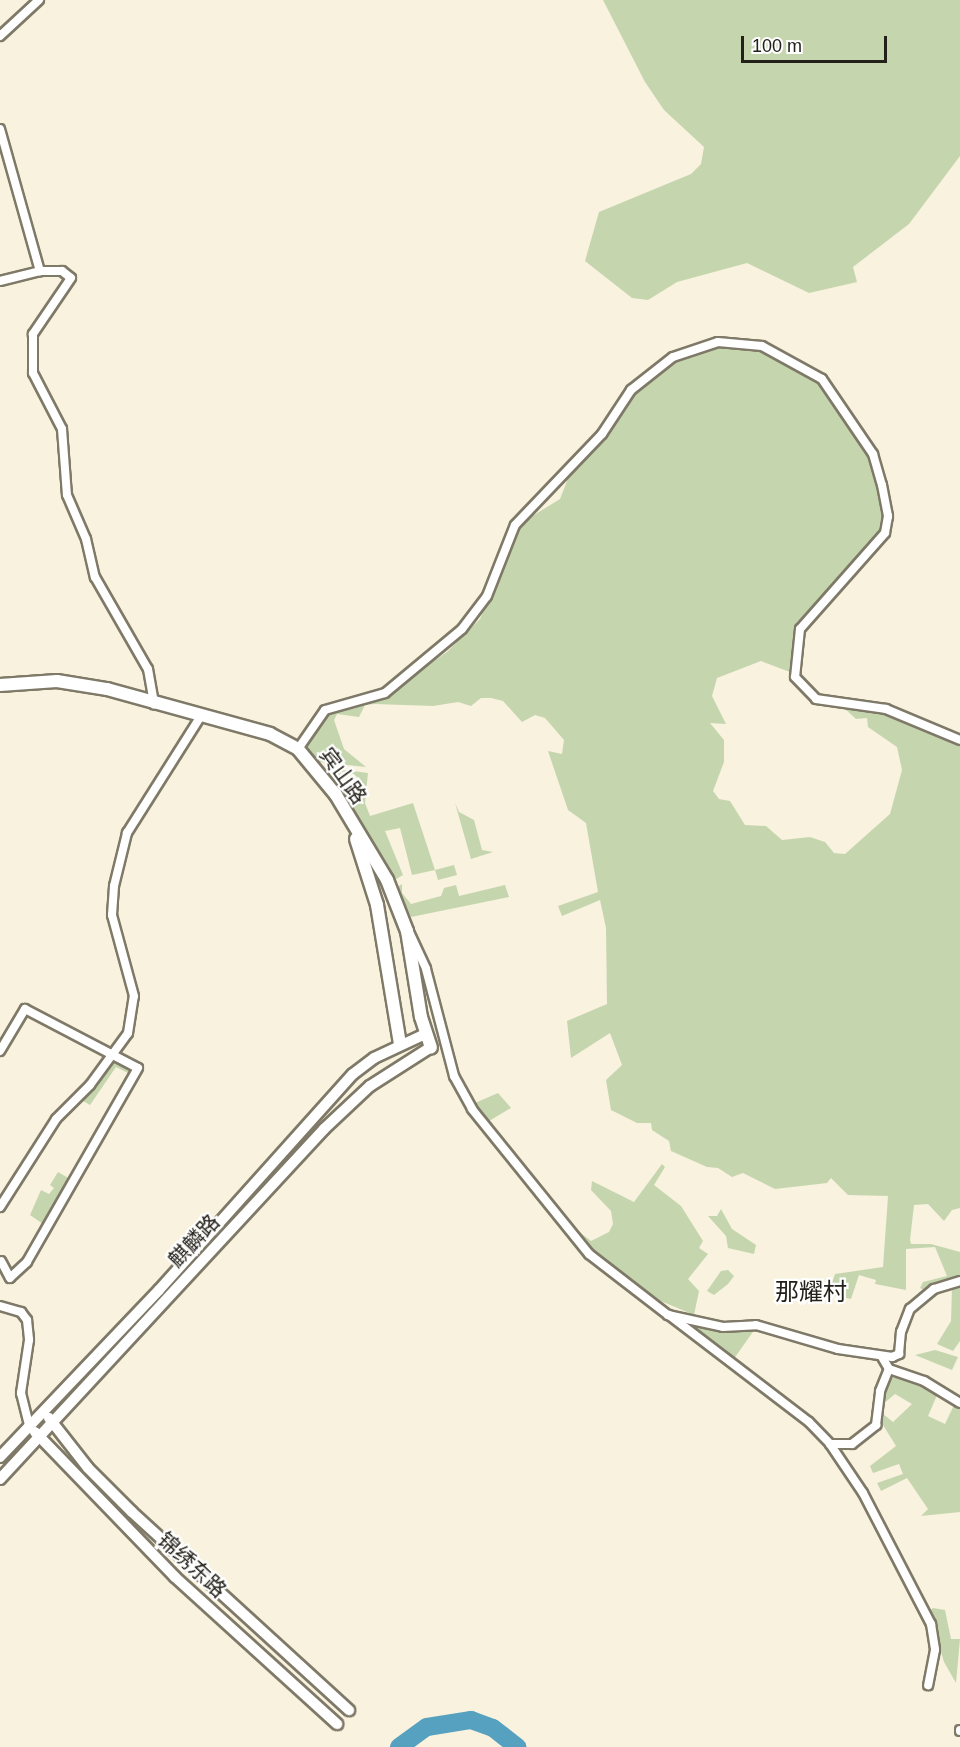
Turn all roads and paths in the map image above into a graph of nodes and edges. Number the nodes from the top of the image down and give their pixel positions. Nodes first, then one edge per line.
1 (39, 0) edge
2 (0, 36) edge
3 (0, 129) edge
4 (40, 271) junction
5 (0, 281) edge
6 (0, 687) edge
7 (154, 705) junction
8 (200, 718) junction
9 (960, 740) edge
10 (298, 748) junction
11 (407, 931) junction
12 (425, 1034) junction
13 (400, 1044) junction
14 (431, 1047) joint
15 (0, 1051) edge
16 (114, 1055) junction
17 (0, 1207) edge
18 (0, 1260) edge
19 (0, 1268) edge
20 (960, 1280) edge
21 (0, 1306) edge
22 (668, 1315) junction
23 (882, 1357) junction
24 (889, 1369) junction
25 (960, 1403) edge
26 (44, 1412) junction
27 (52, 1422) junction
28 (29, 1425) junction
29 (39, 1438) junction
30 (830, 1444) junction
31 (0, 1457) edge
32 (0, 1479) edge
33 (928, 1685) dead end
34 (349, 1710) dead end
35 (337, 1724) dead end

1 - 2 street
3 - 4 street
4 - 5 street
4 - 7 street
6 - 7 main road, 宾山路
7 - 8 main road, 宾山路
8 - 10 main road, 宾山路
8 - 13 main road, 宾山路
8 - 16 street
9 - 10 street
10 - 11 main road, 宾山路
11 - 12 main road, 宾山路
11 - 22 street
12 - 13 main road, 麒麟路
12 - 14 main road, 宾山路
13 - 26 main road, 麒麟路
14 - 27 main road, 麒麟路
15 - 16 street
16 - 17 street
16 - 18 street
18 - 19 street
20 - 23 street
21 - 28 street
22 - 23 street
22 - 30 street
23 - 24 street
24 - 25 street
24 - 30 street
26 - 27 main road, 锦绣东路
26 - 28 main road, 麒麟路
27 - 29 main road, 麒麟路
27 - 34 main road, 锦绣东路
28 - 29 main road, 锦绣东路
28 - 31 main road, 麒麟路
29 - 32 main road, 麒麟路
29 - 35 main road, 锦绣东路
30 - 33 street

